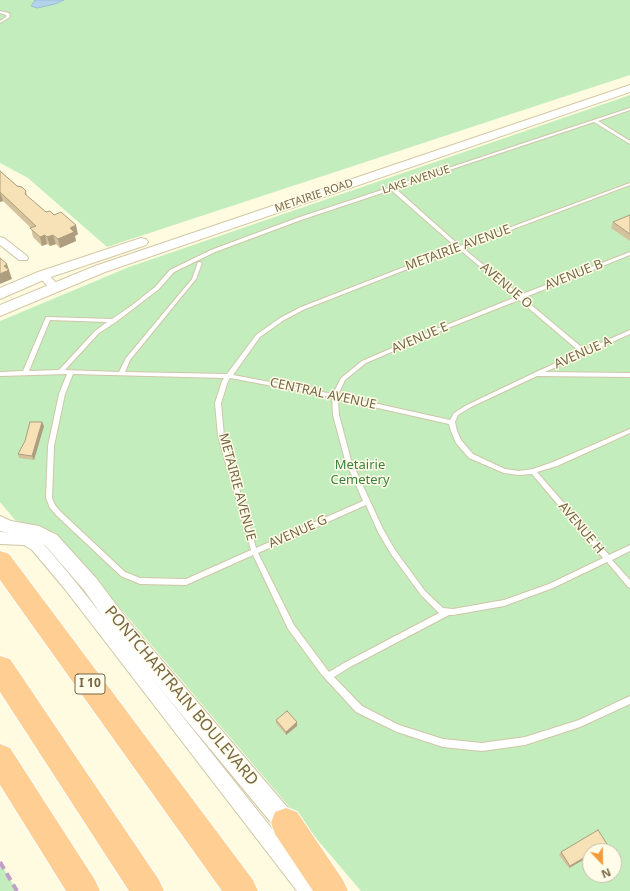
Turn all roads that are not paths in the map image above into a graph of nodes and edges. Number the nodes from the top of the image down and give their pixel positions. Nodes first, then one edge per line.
1 (0, 12) edge
2 (0, 22) edge
3 (630, 80) edge
4 (630, 88) edge
5 (630, 109) edge
6 (595, 121) junction
7 (630, 143) edge
8 (630, 184) edge
9 (392, 188) junction
10 (0, 240) edge
11 (460, 248) junction
12 (630, 253) edge
13 (23, 258) dead end
14 (200, 264) dead end
15 (43, 275) junction
16 (55, 288) junction
17 (0, 294) edge
18 (518, 298) junction
19 (0, 311) edge
20 (114, 321) junction
21 (630, 332) edge
22 (584, 352) junction
23 (60, 372) junction
24 (71, 372) junction
25 (25, 373) junction
26 (0, 374) edge
27 (121, 374) junction
28 (536, 374) junction
29 (630, 375) edge
30 (229, 376) junction
31 (335, 396) junction
32 (452, 422) junction
33 (630, 431) edge
34 (533, 471) junction
35 (367, 502) junction
36 (0, 523) edge
37 (0, 538) edge
38 (630, 548) edge
39 (254, 551) junction
40 (607, 559) junction
41 (0, 561) edge
42 (630, 585) edge
43 (450, 612) junction
44 (0, 668) edge
45 (329, 676) junction
46 (630, 700) edge
47 (0, 758) edge
48 (286, 823) junction
49 (84, 891) edge
50 (148, 891) edge
51 (242, 891) edge
52 (309, 891) edge
53 (332, 891) edge
54 (348, 891) edge

1 - 2 lane
3 - 15 main road, METAIRIE ROAD
4 - 16 main road, METAIRIE ROAD
5 - 6 lane, LAKE AVENUE
6 - 7 lane
6 - 9 lane, LAKE AVENUE
8 - 11 lane, METAIRIE AVENUE
9 - 11 lane, AVENUE O
9 - 20 lane, LAKE AVENUE
10 - 13 street
11 - 18 lane, AVENUE O
11 - 30 lane, METAIRIE AVENUE
12 - 18 lane, AVENUE B
14 - 27 lane
15 - 16 street
15 - 17 main road, METAIRIE ROAD
16 - 19 main road, METAIRIE ROAD
18 - 22 lane, AVENUE O
18 - 31 lane, AVENUE E
20 - 23 lane, LAKE AVENUE
20 - 25 lane
21 - 22 lane, AVENUE A
22 - 28 lane, AVENUE A
23 - 24 lane, CENTRAL AVENUE
23 - 25 lane, CENTRAL AVENUE
24 - 27 lane, CENTRAL AVENUE
24 - 39 lane, AVENUE G
25 - 26 lane, CENTRAL AVENUE
27 - 30 lane, CENTRAL AVENUE
28 - 29 lane
28 - 32 lane
30 - 31 lane, CENTRAL AVENUE
30 - 39 lane, METAIRIE AVENUE
31 - 32 lane, CENTRAL AVENUE
31 - 35 lane
32 - 34 lane
33 - 34 lane
34 - 40 lane, AVENUE H
35 - 39 lane, AVENUE G
35 - 43 lane
36 - 48 street, PONTCHARTRAIN BOULEVARD
37 - 52 street, PONTCHARTRAIN BOULEVARD
38 - 40 lane
39 - 45 lane, METAIRIE AVENUE
40 - 42 lane, AVENUE H
40 - 43 lane
41 - 51 highway, I 10
43 - 45 lane
44 - 50 highway
45 - 46 lane, METAIRIE AVENUE
47 - 49 highway
48 - 53 highway
48 - 54 street, PONTCHARTRAIN BOULEVARD

